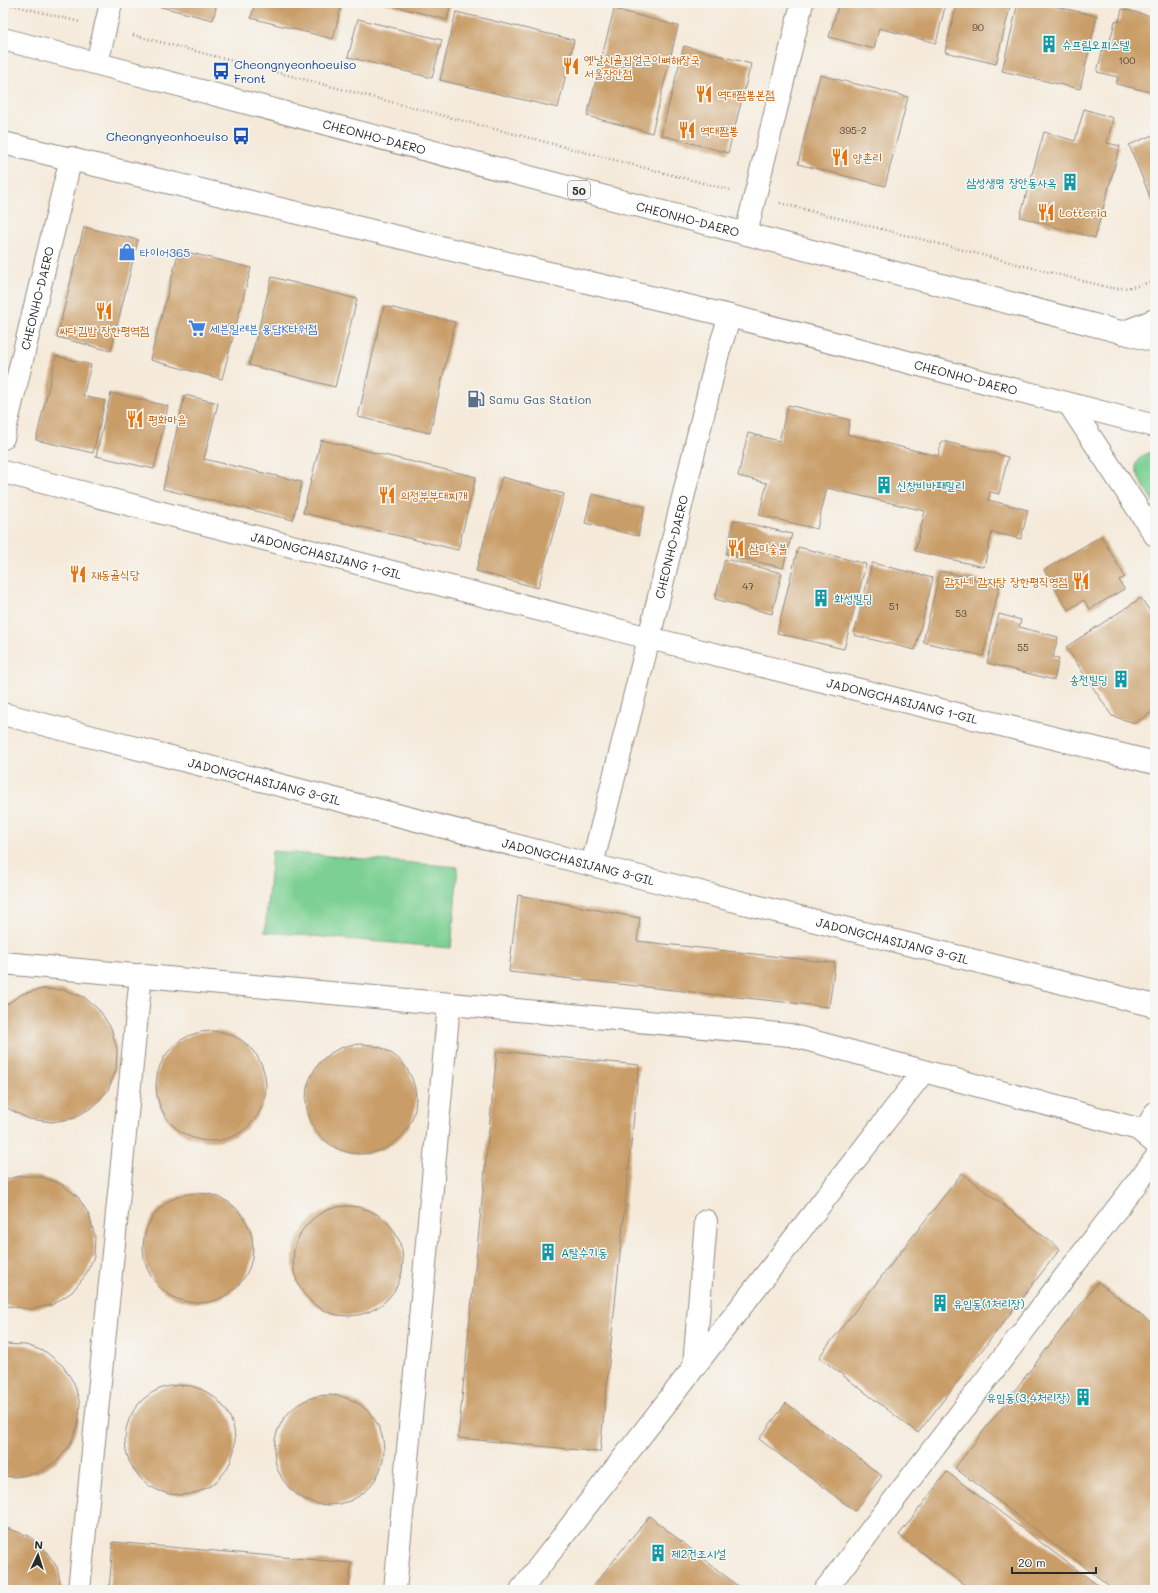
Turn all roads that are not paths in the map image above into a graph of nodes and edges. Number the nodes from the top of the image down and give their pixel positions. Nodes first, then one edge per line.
1 (111, 3) edge
2 (802, 3) edge
3 (3, 39) edge
4 (97, 63) junction
5 (3, 143) edge
6 (71, 158) junction
7 (746, 233) junction
8 (730, 316) junction
9 (1155, 320) edge
10 (1122, 333) junction
11 (1155, 341) edge
12 (1069, 404) junction
13 (1155, 426) edge
14 (3, 438) edge
15 (3, 472) edge
16 (1155, 535) edge
17 (649, 638) junction
18 (3, 714) edge
19 (1155, 763) edge
20 (592, 865) junction
21 (3, 962) edge
22 (141, 975) junction
23 (449, 1004) junction
24 (1155, 1006) edge
25 (924, 1071) junction
26 (1155, 1113) edge
27 (1150, 1138) edge
28 (1155, 1160) edge
29 (706, 1221) dead end
30 (694, 1366) junction
31 (79, 1590) edge
32 (395, 1590) edge
33 (521, 1590) edge
34 (825, 1590) edge

1 - 4 street
2 - 7 street, CHEONHO-DAERO
3 - 4 street, CHEONHO-DAERO / 50
4 - 7 street, CHEONHO-DAERO / 50
5 - 6 street, CHEONHO-DAERO
6 - 8 street, CHEONHO-DAERO
6 - 14 street, CHEONHO-DAERO
7 - 10 street, CHEONHO-DAERO / 50
8 - 12 street, CHEONHO-DAERO
8 - 17 street, CHEONHO-DAERO
9 - 10 street
10 - 11 street, CHEONHO-DAERO / 50
12 - 13 street, CHEONHO-DAERO
12 - 16 street
15 - 17 street, JADONGCHASIJANG 1-GIL
17 - 19 street, JADONGCHASIJANG 1-GIL
17 - 20 street
18 - 20 street, JADONGCHASIJANG 3-GIL
20 - 24 street, JADONGCHASIJANG 3-GIL
21 - 22 street
22 - 23 street
22 - 31 street
23 - 25 street
23 - 32 street
25 - 27 street
25 - 30 street
26 - 27 street
28 - 34 street
29 - 30 street
30 - 33 street

